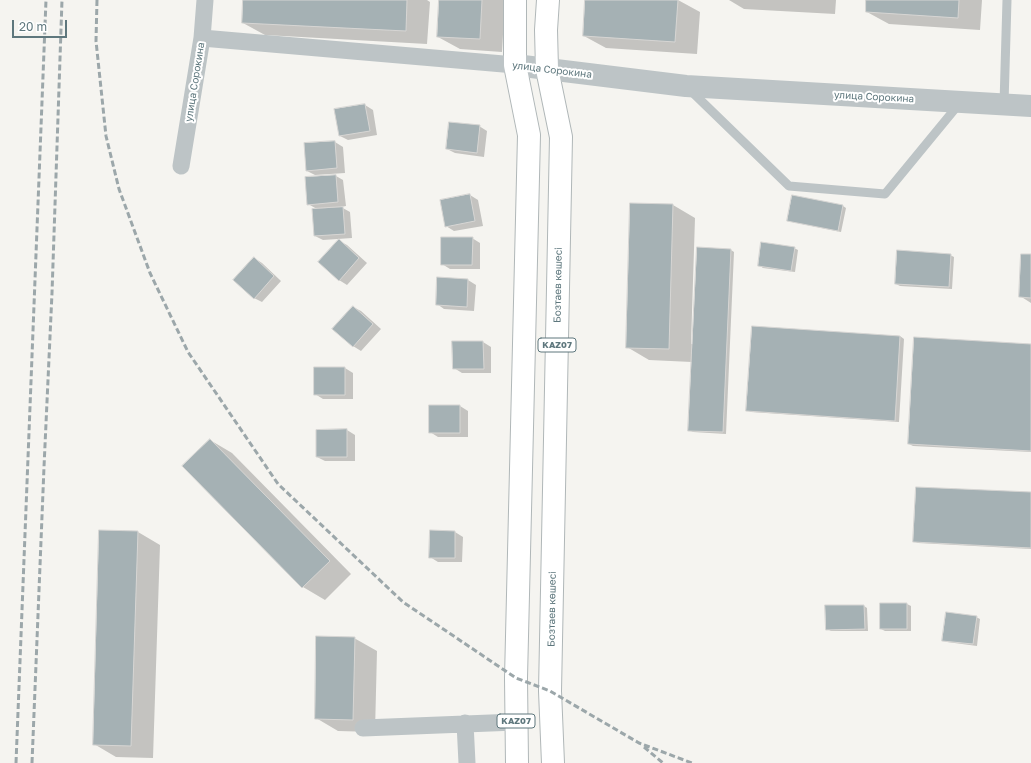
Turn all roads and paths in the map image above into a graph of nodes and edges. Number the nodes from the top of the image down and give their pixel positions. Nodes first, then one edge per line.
1 (205, 0) edge
2 (515, 0) edge
3 (548, 0) edge
4 (1007, 0) edge
5 (202, 38) junction
6 (515, 65) junction
7 (547, 69) junction
8 (686, 86) junction
9 (960, 102) junction
10 (1004, 104) junction
11 (1031, 106) edge
12 (181, 166) dead end
13 (516, 722) junction
14 (465, 723) junction
15 (363, 728) dead end
16 (467, 763) edge
17 (517, 763) edge
18 (553, 763) edge

1 - 5 street
2 - 6 highway, KAZ07
3 - 7 highway, Бозтаев көшесі / KAZ07
4 - 10 lane
5 - 6 street, улица Сорокина
5 - 12 street, улица Сорокина
6 - 7 street, улица Сорокина
6 - 13 highway, KAZ07
7 - 8 street, улица Сорокина
7 - 18 highway, Бозтаев көшесі / KAZ07
8 - 9 street, улица Сорокина
8 - 9 lane
9 - 10 street, улица Сорокина
10 - 11 street, улица Сорокина
13 - 14 street
13 - 17 highway, KAZ07
14 - 15 street
14 - 16 street

